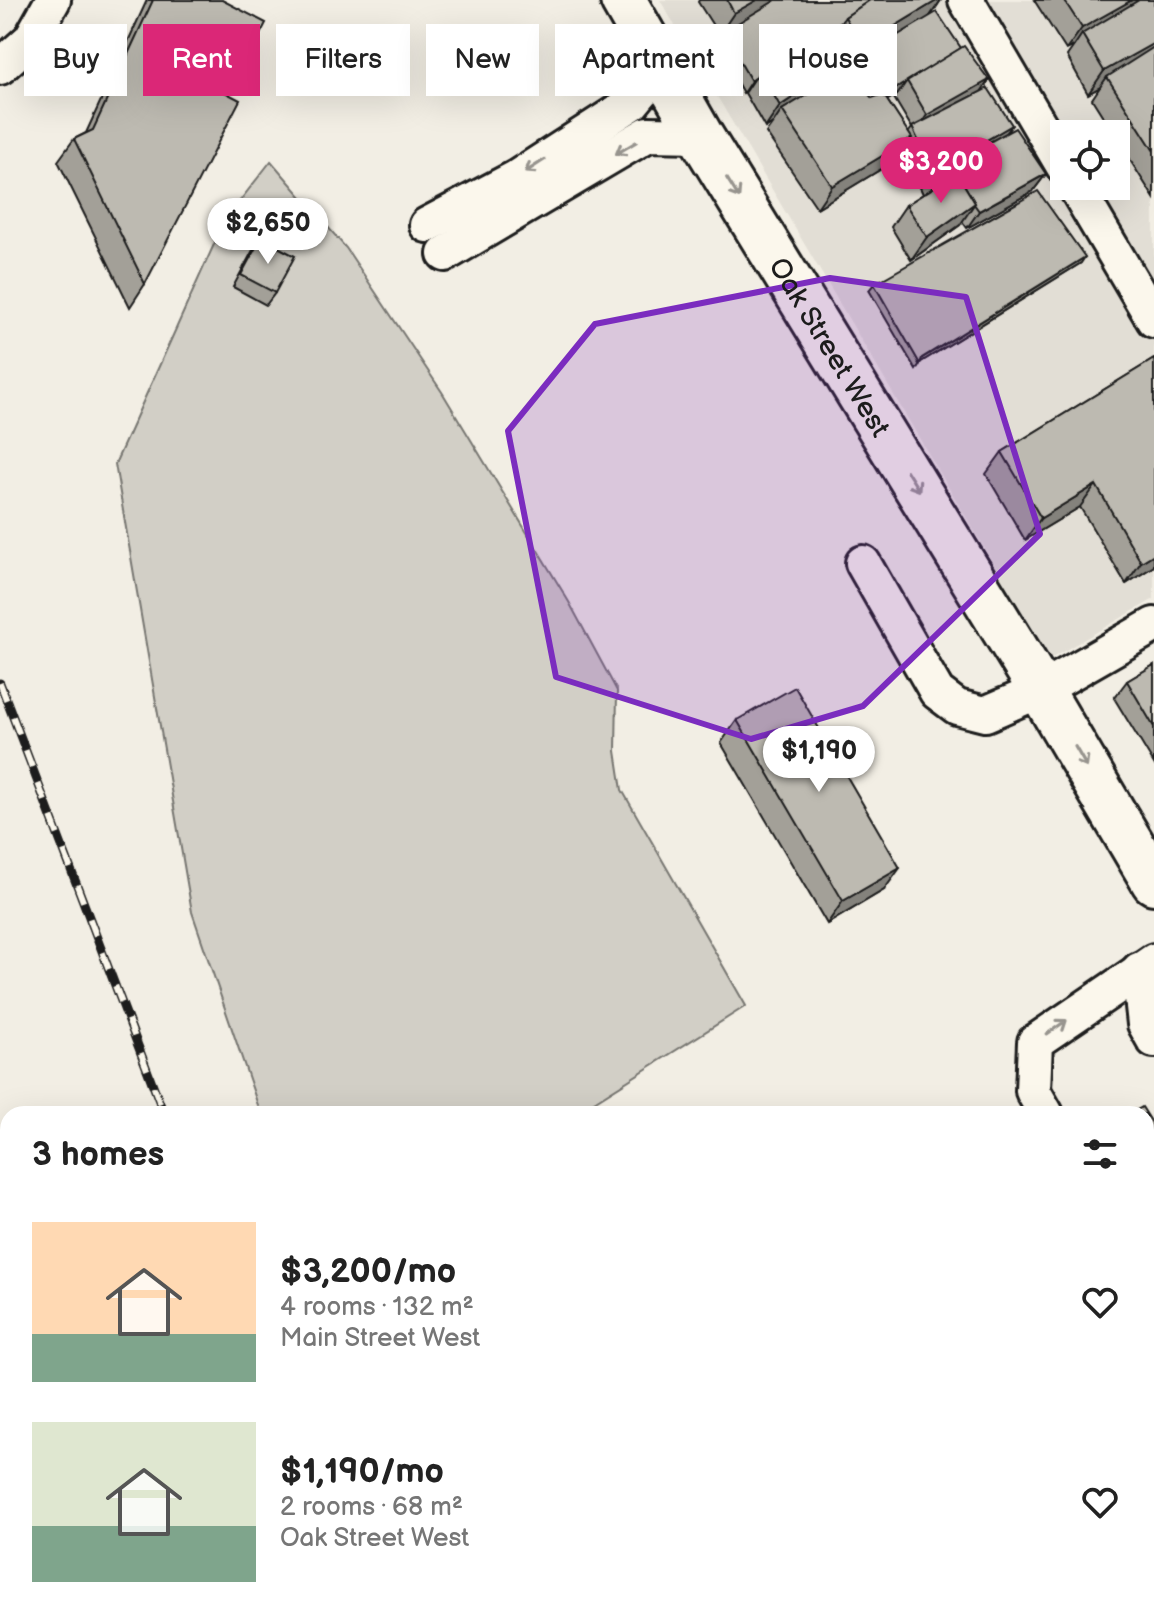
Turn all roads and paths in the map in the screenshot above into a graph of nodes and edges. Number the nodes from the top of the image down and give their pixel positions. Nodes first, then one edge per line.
1 (53, 0) edge
2 (623, 0) edge
3 (966, 0) edge
4 (637, 24) edge
5 (0, 67) edge
6 (638, 96) edge
7 (678, 96) edge
8 (700, 135) junction
9 (1050, 143) edge
10 (1083, 200) edge
11 (427, 225) dead end
12 (445, 254) dead end
13 (1154, 320) edge
14 (863, 563) dead end
15 (1154, 625) edge
16 (1041, 690) junction
17 (1154, 882) edge
18 (1146, 966) edge
19 (1154, 1040) edge
20 (1041, 1106) edge

1 - 5 street
2 - 4 main road, Oak Street West
3 - 9 street
6 -> 11 street
7 - 8 main road, Oak Street West
8 -> 12 street
8 -> 16 main road, Oak Street West
10 - 13 street
14 - 16 street
15 - 16 street
16 -> 17 main road, Oak Street West
18 - 19 street
20 -> 18 street

